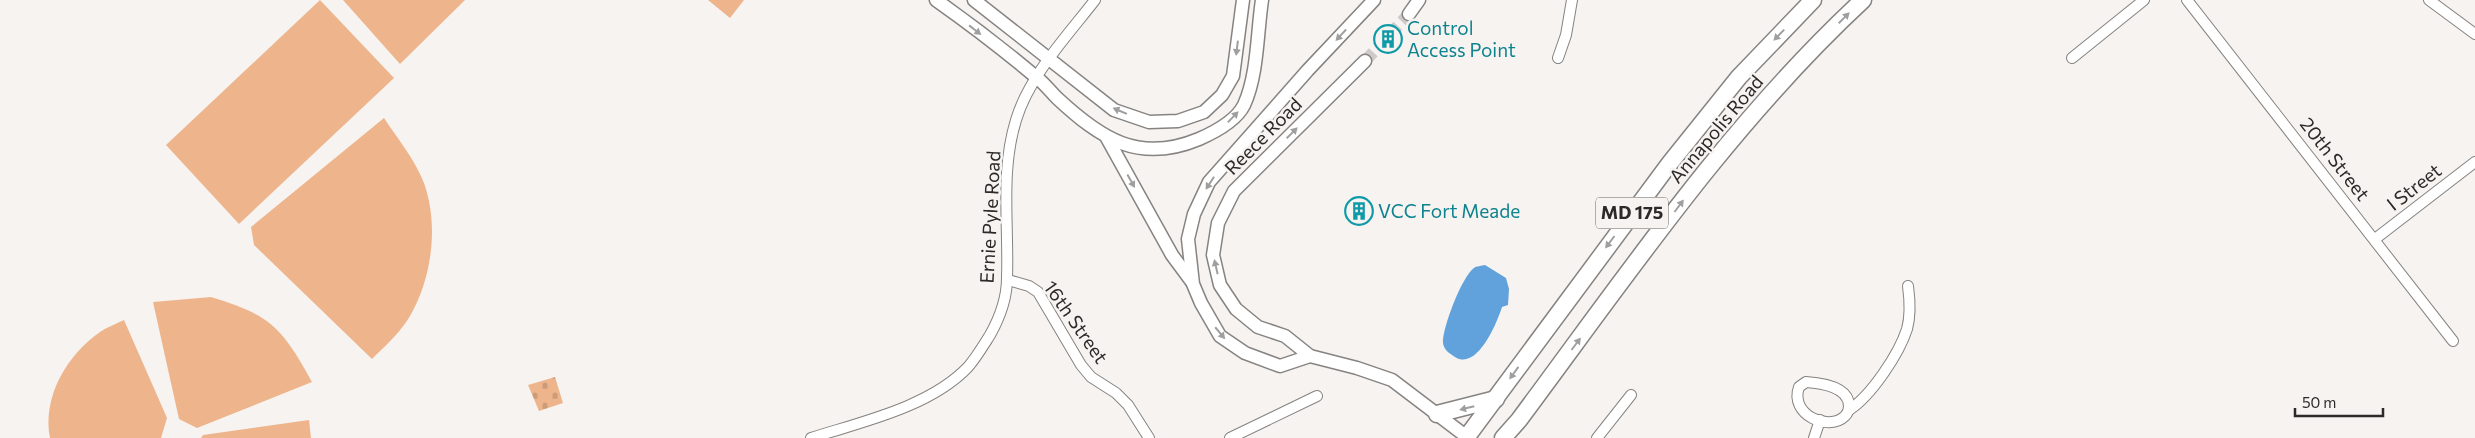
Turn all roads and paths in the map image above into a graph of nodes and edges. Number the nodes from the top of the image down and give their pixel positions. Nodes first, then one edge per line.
1 (936, 0) edge
2 (974, 0) edge
3 (1095, 0) edge
4 (1243, 0) edge
5 (1262, 0) edge
6 (1374, 0) edge
7 (1419, 0) edge
8 (1572, 0) edge
9 (1813, 0) edge
10 (1863, 0) edge
11 (2144, 0) edge
12 (2187, 0) edge
13 (2429, 0) edge
14 (1409, 14) tunnel mouth
15 (2475, 34) edge
16 (1558, 58) dead end
17 (2072, 58) dead end
18 (1049, 60) junction
19 (1365, 61) tunnel mouth
20 (1037, 77) junction
21 (1107, 138) junction
22 (2475, 162) edge
23 (2375, 239) junction
24 (1008, 280) junction
25 (1193, 284) junction
26 (1908, 286) dead end
27 (2452, 341) dead end
28 (1310, 356) junction
29 (1631, 395) dead end
30 (1317, 396) dead end
31 (1496, 399) junction
32 (1849, 410) junction
33 (1437, 414) junction
34 (1820, 420) junction
35 (1466, 437) edge
36 (811, 438) edge
37 (1149, 438) edge
38 (1230, 438) edge
39 (1503, 438) edge
40 (1597, 438) edge
41 (1814, 438) edge

1 -> 20 street, Reece Road
2 - 18 street
3 - 18 street, Ernie Pyle Road
4 -> 18 street
21 -> 5 street, Reece Road
6 -> 25 street, Reece Road
7 - 14 street
8 - 16 street
9 -> 31 main road, Annapolis Road / MD 175
39 -> 10 main road, Annapolis Road / MD 175
11 - 17 street
12 - 23 street, 20th Street
13 - 15 street
18 - 20 street, Ernie Pyle Road
28 -> 19 street, Reece Road
20 - 21 street, Reece Road
20 - 24 street, Ernie Pyle Road
21 -> 25 street, Reece Road
22 - 23 street, I Street
23 - 27 street, 20th Street
24 - 36 street, Ernie Pyle Road
24 - 37 street, 16th Street
25 -> 28 street, Reece Road
26 - 32 street
28 - 33 street, Reece Road
29 - 40 street
30 - 38 street
31 -> 33 main road
31 - 35 main road, Annapolis Road / MD 175
32 - 34 street
32 - 34 street
33 - 35 street, Reece Road
34 - 41 street

